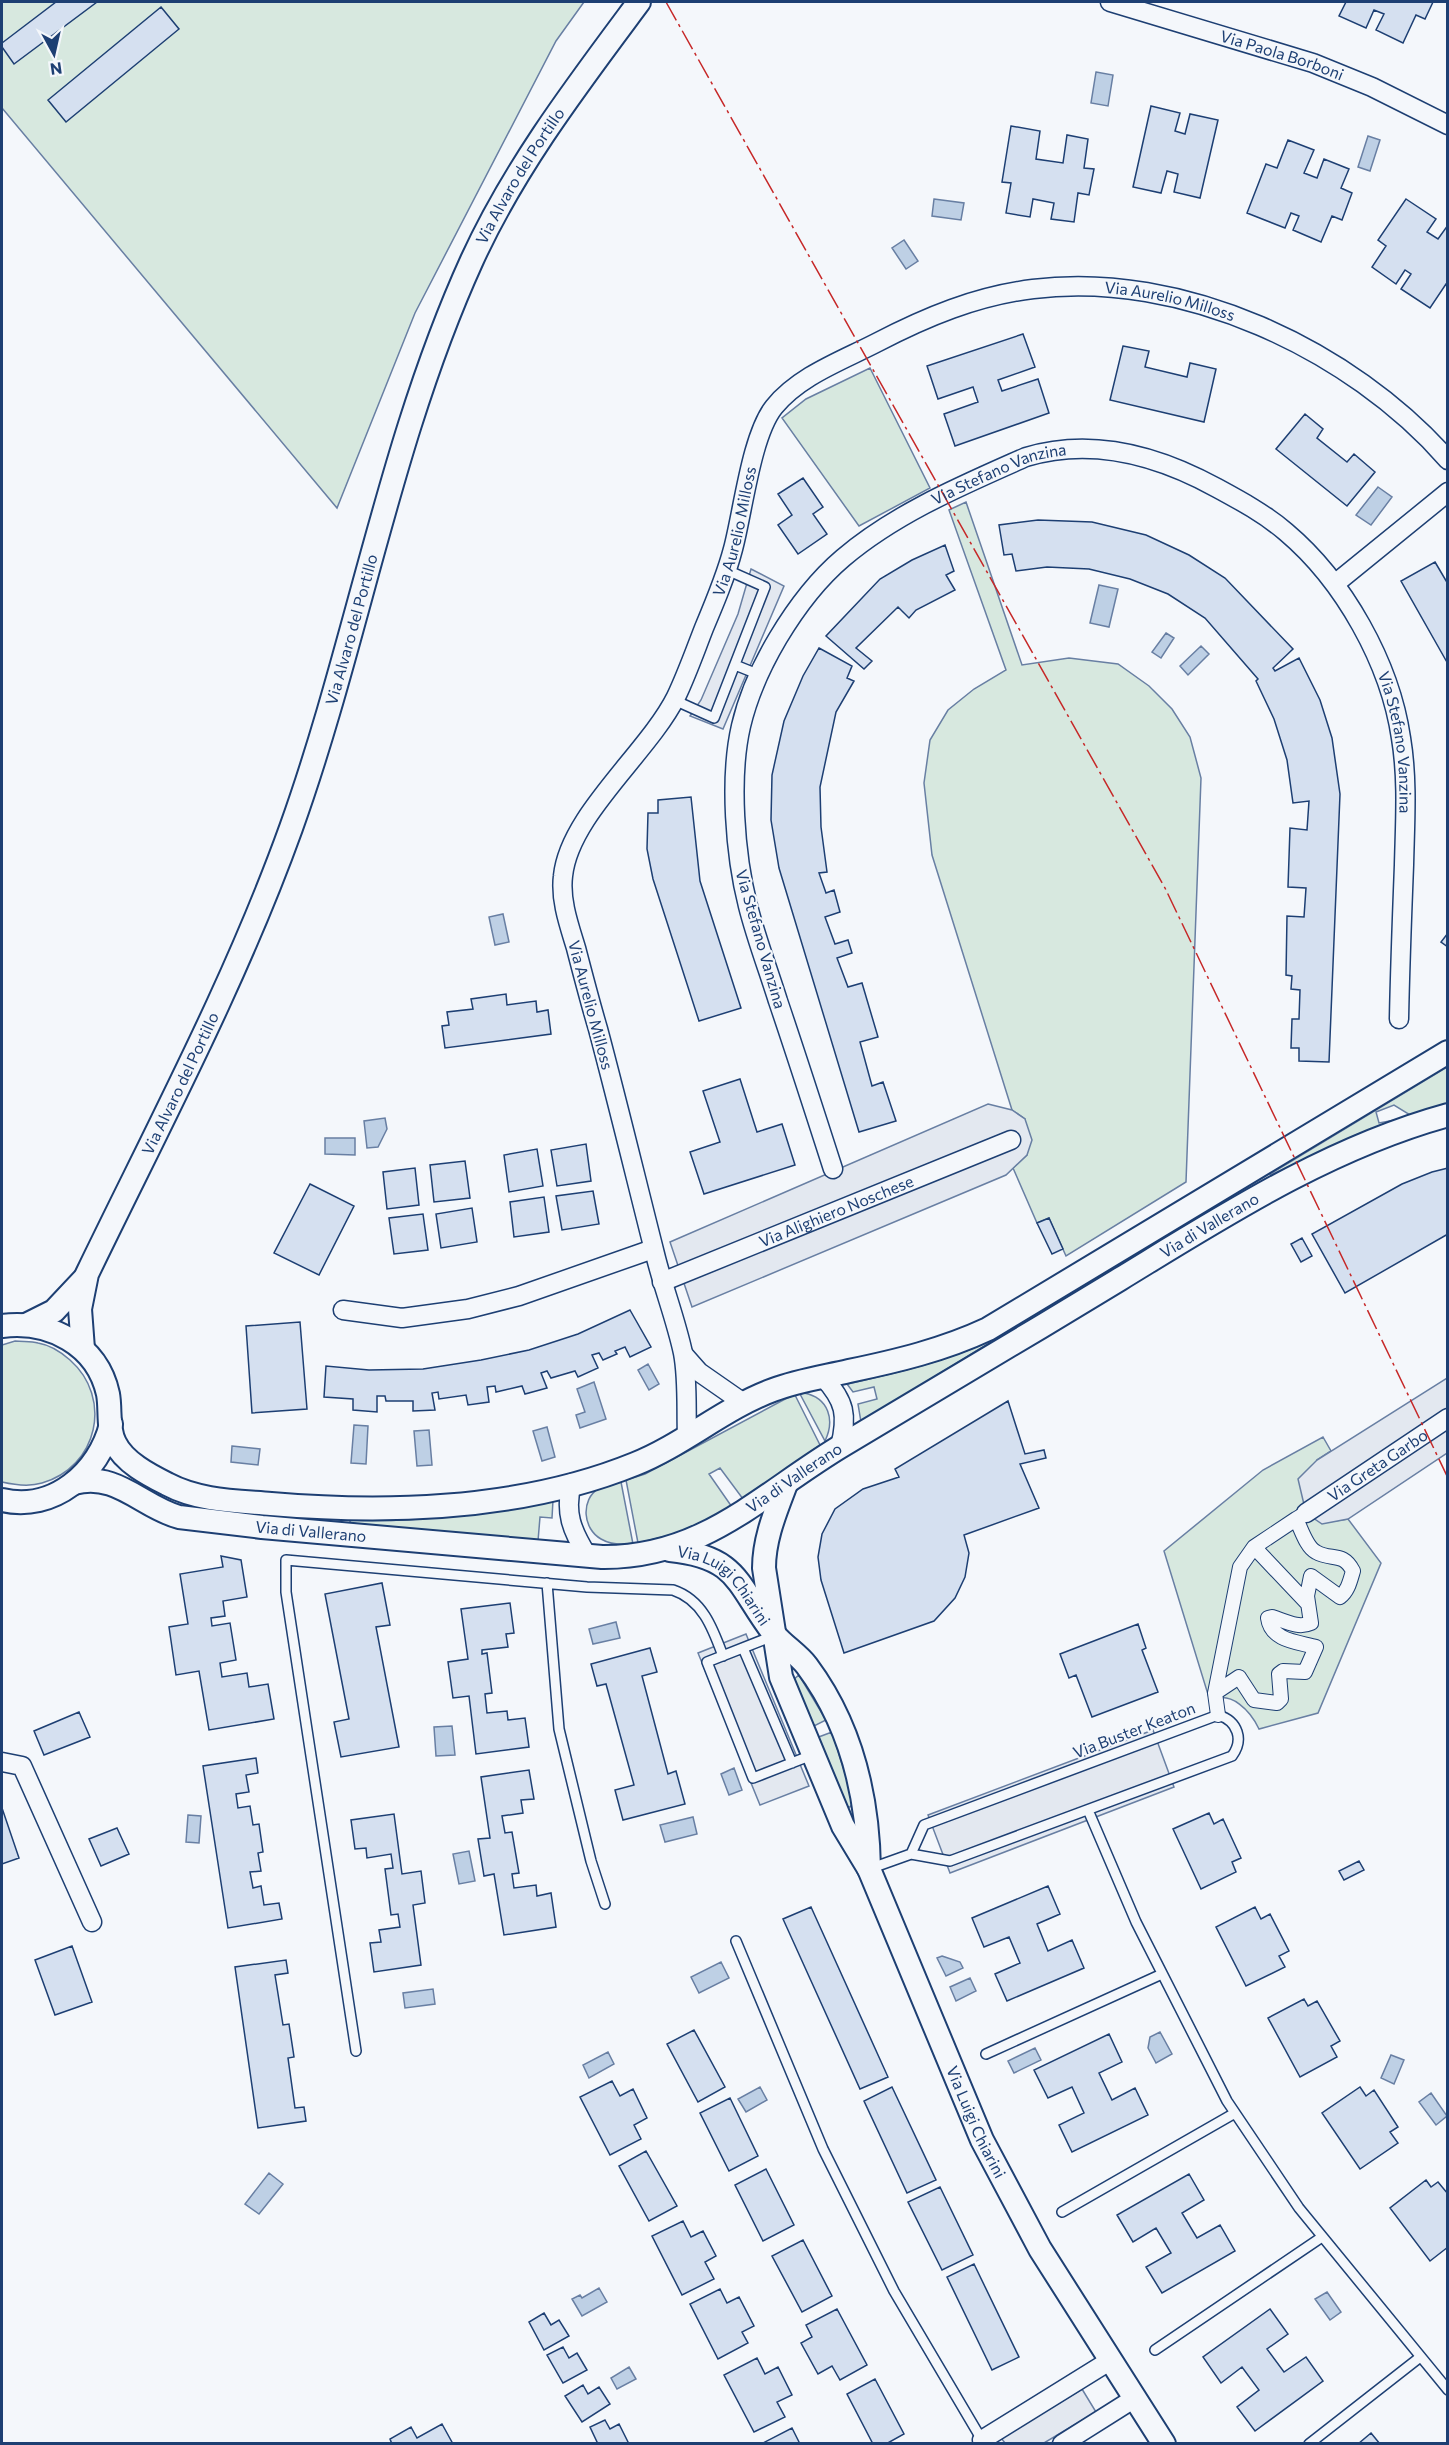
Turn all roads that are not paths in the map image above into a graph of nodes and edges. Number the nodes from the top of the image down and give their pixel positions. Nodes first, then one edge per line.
1 (639, 2) edge
2 (1110, 2) edge
3 (1448, 125) edge
4 (1448, 460) edge
5 (1448, 492) edge
6 (727, 570) junction
7 (1335, 583) junction
8 (735, 665) junction
9 (760, 675) junction
10 (674, 700) junction
11 (1399, 1019) dead end
12 (1448, 1052) edge
13 (1448, 1114) edge
14 (1011, 1140) dead end
15 (833, 1169) dead end
16 (654, 1249) junction
17 (87, 1274) junction
18 (662, 1282) junction
19 (343, 1310) dead end
20 (26, 1325) junction
21 (2, 1326) edge
22 (83, 1349) junction
23 (684, 1355) junction
24 (823, 1377) junction
25 (745, 1404) junction
26 (1448, 1418) edge
27 (111, 1424) junction
28 (687, 1436) junction
29 (840, 1446) junction
30 (74, 1482) junction
31 (572, 1484) junction
32 (786, 1484) junction
33 (2, 1500) edge
34 (1301, 1516) junction
35 (1254, 1548) junction
36 (662, 1549) junction
37 (587, 1556) junction
38 (548, 1583) junction
39 (1308, 1604) junction
40 (775, 1635) junction
41 (743, 1648) junction
42 (723, 1656) junction
43 (793, 1669) junction
44 (1215, 1693) junction
45 (1218, 1715) junction
46 (814, 1754) junction
47 (2, 1762) edge
48 (792, 1763) junction
49 (1089, 1810) junction
50 (853, 1813) junction
51 (911, 1854) junction
52 (869, 1869) junction
53 (604, 1905) dead end
54 (92, 1922) dead end
55 (736, 1941) dead end
56 (1162, 1974) junction
57 (356, 2051) dead end
58 (986, 2054) dead end
59 (1235, 2113) junction
60 (1062, 2212) dead end
61 (1322, 2237) junction
62 (1155, 2350) dead end
63 (1419, 2358) junction
64 (1111, 2360) junction
65 (1448, 2390) edge
66 (1135, 2398) junction
67 (983, 2442) edge
68 (1062, 2444) edge
69 (1164, 2444) edge
70 (1309, 2444) edge

1 - 17 street, Via Alvaro del Portillo
2 - 3 street, Via Paola Borboni
4 - 6 street, Via Aurelio Milloss
5 - 7 street
6 - 8 lane
6 - 10 street, Via Aurelio Milloss
7 - 9 street, Via Stefano Vanzina
7 - 11 street, Via Stefano Vanzina
8 - 9 lane
8 - 10 lane
9 - 15 street, Via Stefano Vanzina
10 - 16 street, Via Aurelio Milloss
12 - 24 street, Via di Vallerano
13 - 29 street, Via di Vallerano
14 - 18 street, Via Alighiero Noschese
16 - 18 street, Via Aurelio Milloss
16 - 19 street
17 - 20 street, Via Alvaro del Portillo
17 - 22 street, Via Alvaro del Portillo
18 - 23 street, Via Aurelio Milloss
20 - 21 street, Via di Vallerano
20 - 22 street, Via di Vallerano
22 - 27 street, Via di Vallerano
23 - 25 street, Via Aurelio Milloss
23 - 28 street, Via Aurelio Milloss
24 - 25 street, Via di Vallerano
24 - 29 street
25 - 28 street, Via di Vallerano
26 - 34 street, Via Greta Garbo
27 - 30 street, Via di Vallerano
27 - 31 street, Via di Vallerano
28 - 31 street, Via di Vallerano
29 - 32 street, Via di Vallerano
30 - 33 street, Via di Vallerano
30 - 37 street, Via di Vallerano
31 - 37 street
32 - 36 street, Via di Vallerano
32 - 40 street, Via Luigi Chiarini
34 - 35 street
34 - 39 street
35 - 39 street
35 - 44 street
36 - 37 street, Via di Vallerano
36 - 40 street, Via Luigi Chiarini
38 - 42 lane
38 - 53 lane
38 - 57 lane
39 - 44 street
40 - 41 lane
40 - 43 street, Via Luigi Chiarini
41 - 42 lane
41 - 48 lane
42 - 48 lane
43 - 46 street, Via Luigi Chiarini
43 - 50 street, Via Luigi Chiarini
44 - 45 street
45 - 49 lane, Via Buster Keaton
45 - 51 lane, Via Buster Keaton
46 - 48 lane
46 - 50 street, Via Luigi Chiarini
47 - 54 street
49 - 51 lane, Via Buster Keaton
49 - 56 lane
50 - 52 street, Via Luigi Chiarini
51 - 52 lane, Via Buster Keaton
52 - 64 street, Via Luigi Chiarini
55 - 67 lane
56 - 58 lane
56 - 59 lane
59 - 60 lane
59 - 61 lane
61 - 62 lane
61 - 63 lane
63 - 65 lane
63 - 70 lane
64 - 66 street, Via Luigi Chiarini
64 - 67 street
66 - 68 street
66 - 69 street, Via Luigi Chiarini

